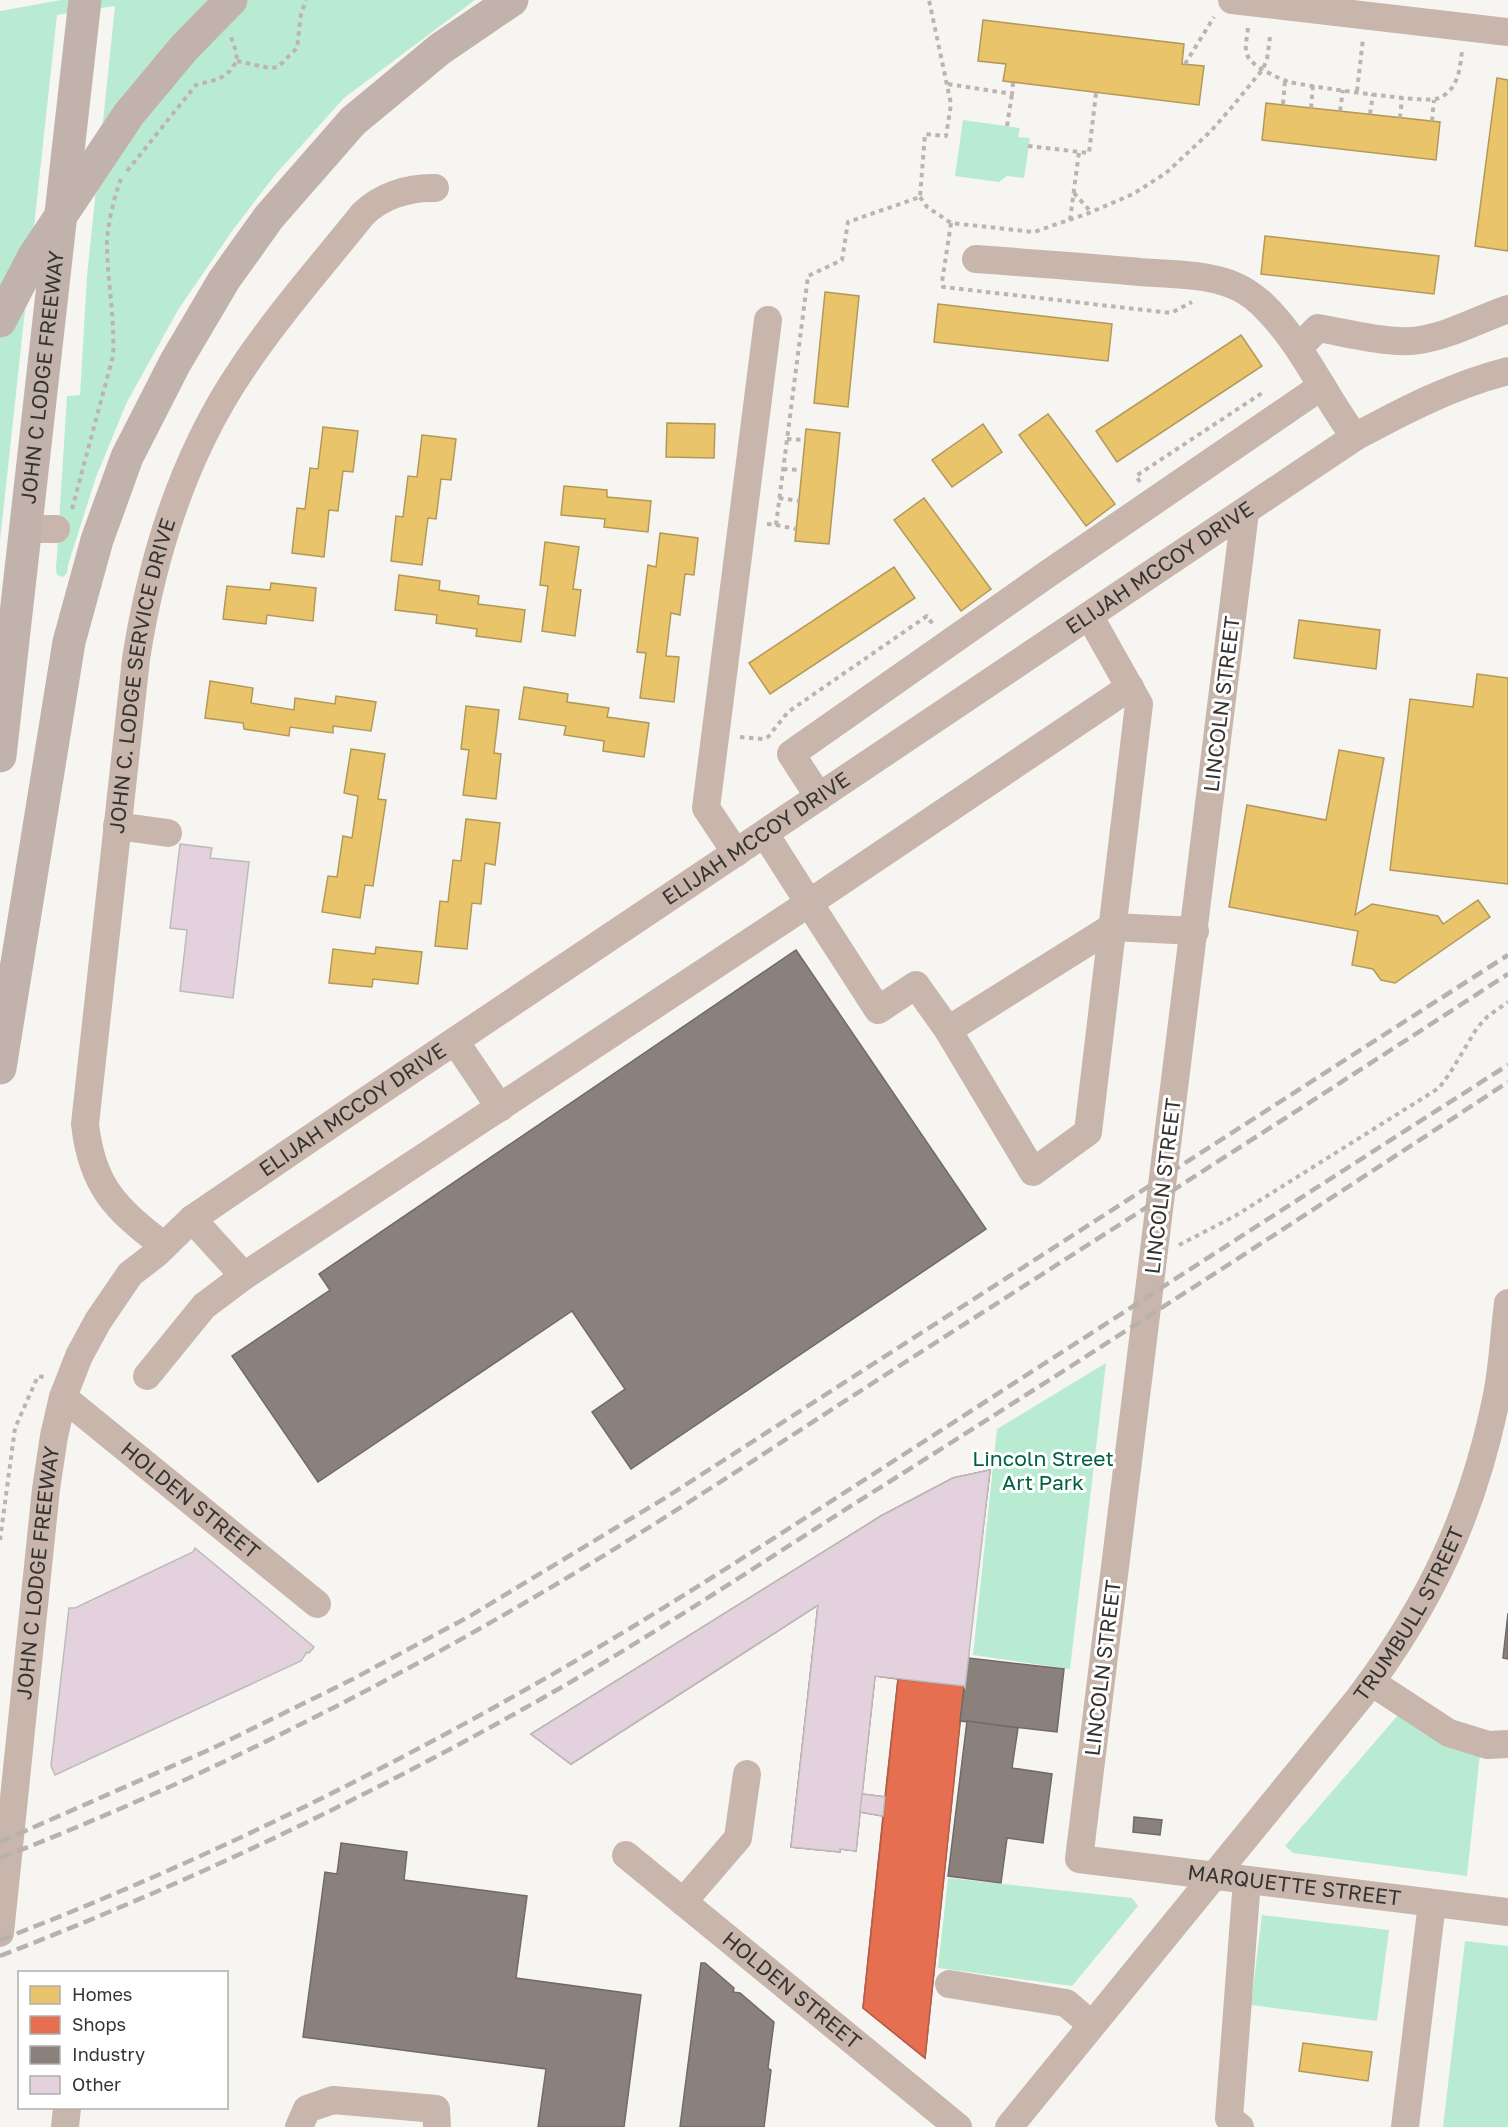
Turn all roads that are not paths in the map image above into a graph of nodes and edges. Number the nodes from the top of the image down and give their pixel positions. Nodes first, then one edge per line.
1 (231, 0) edge
2 (512, 0) edge
3 (1232, 12) edge
4 (84, 14) edge
5 (1508, 32) edge
6 (435, 188) dead end
7 (976, 259) dead end
8 (1508, 309) edge
9 (768, 320) dead end
10 (0, 321) edge
11 (1299, 347) junction
12 (1508, 371) edge
13 (1322, 386) junction
14 (1355, 437) junction
15 (1245, 513) junction
16 (64, 535) junction
17 (1090, 617) junction
18 (1130, 687) junction
19 (0, 756) edge
20 (819, 796) junction
21 (117, 826) junction
22 (168, 833) dead end
23 (765, 834) junction
24 (736, 853) junction
25 (809, 903) junction
26 (1112, 927) junction
27 (1195, 931) junction
28 (948, 1030) junction
29 (455, 1041) junction
30 (0, 1068) edge
31 (500, 1108) junction
32 (192, 1219) junction
33 (164, 1246) junction
34 (244, 1276) junction
35 (1508, 1304) edge
36 (147, 1376) dead end
37 (63, 1397) junction
38 (317, 1604) dead end
39 (1371, 1682) junction
40 (1508, 1744) edge
41 (747, 1774) dead end
42 (626, 1856) dead end
43 (1079, 1859) joint
44 (1214, 1876) junction
45 (1247, 1880) junction
46 (683, 1902) junction
47 (1432, 1903) junction
48 (1508, 1912) edge
49 (0, 1934) edge
50 (949, 1984) dead end
51 (1092, 2025) junction
52 (67, 2109) edge
53 (65, 2127) edge
54 (300, 2127) edge
55 (437, 2127) edge
56 (958, 2127) edge
57 (1009, 2127) edge
58 (1240, 2127) edge
59 (1405, 2127) edge

1 - 10 highway, bridge
2 - 16 highway
3 - 5 street
4 - 16 highway, JOHN C LODGE FREEWAY
6 - 21 street, JOHN C. LODGE SERVICE DRIVE
7 - 11 street
8 - 11 street
9 - 24 street
11 - 13 street
12 - 14 street, ELIJAH MCCOY DRIVE
13 - 14 street
13 - 20 street
14 - 15 street, ELIJAH MCCOY DRIVE
15 - 17 street, ELIJAH MCCOY DRIVE
15 - 27 street, LINCOLN STREET
16 - 19 highway, JOHN C LODGE FREEWAY
16 - 30 highway
17 - 18 street
17 - 20 street, ELIJAH MCCOY DRIVE
18 - 25 street
18 - 26 street
20 - 23 street, ELIJAH MCCOY DRIVE
21 - 22 street
21 - 33 street, JOHN C. LODGE SERVICE DRIVE
23 - 24 street, ELIJAH MCCOY DRIVE
23 - 25 street
24 - 29 street, ELIJAH MCCOY DRIVE
25 - 28 street
25 - 31 street
26 - 27 street
26 - 28 street
26 - 28 street
27 - 43 street, LINCOLN STREET
29 - 31 street
29 - 32 street, ELIJAH MCCOY DRIVE
31 - 34 street
32 - 33 street, ELIJAH MCCOY DRIVE
32 - 34 street
33 - 37 street, JOHN C LODGE FREEWAY
34 - 36 street
35 - 39 street, TRUMBULL STREET
37 - 38 street, HOLDEN STREET
37 - 49 street, JOHN C LODGE FREEWAY
39 - 40 street
39 - 44 street, TRUMBULL STREET
41 - 46 street
42 - 46 street, HOLDEN STREET
43 - 44 street, MARQUETTE STREET
44 - 45 street, MARQUETTE STREET
44 - 51 street
45 - 47 street, MARQUETTE STREET
45 - 58 street
46 - 56 street, HOLDEN STREET
47 - 48 street, MARQUETTE STREET
47 - 59 street
50 - 51 street
51 - 57 street
52 - 53 street
54 - 55 street

